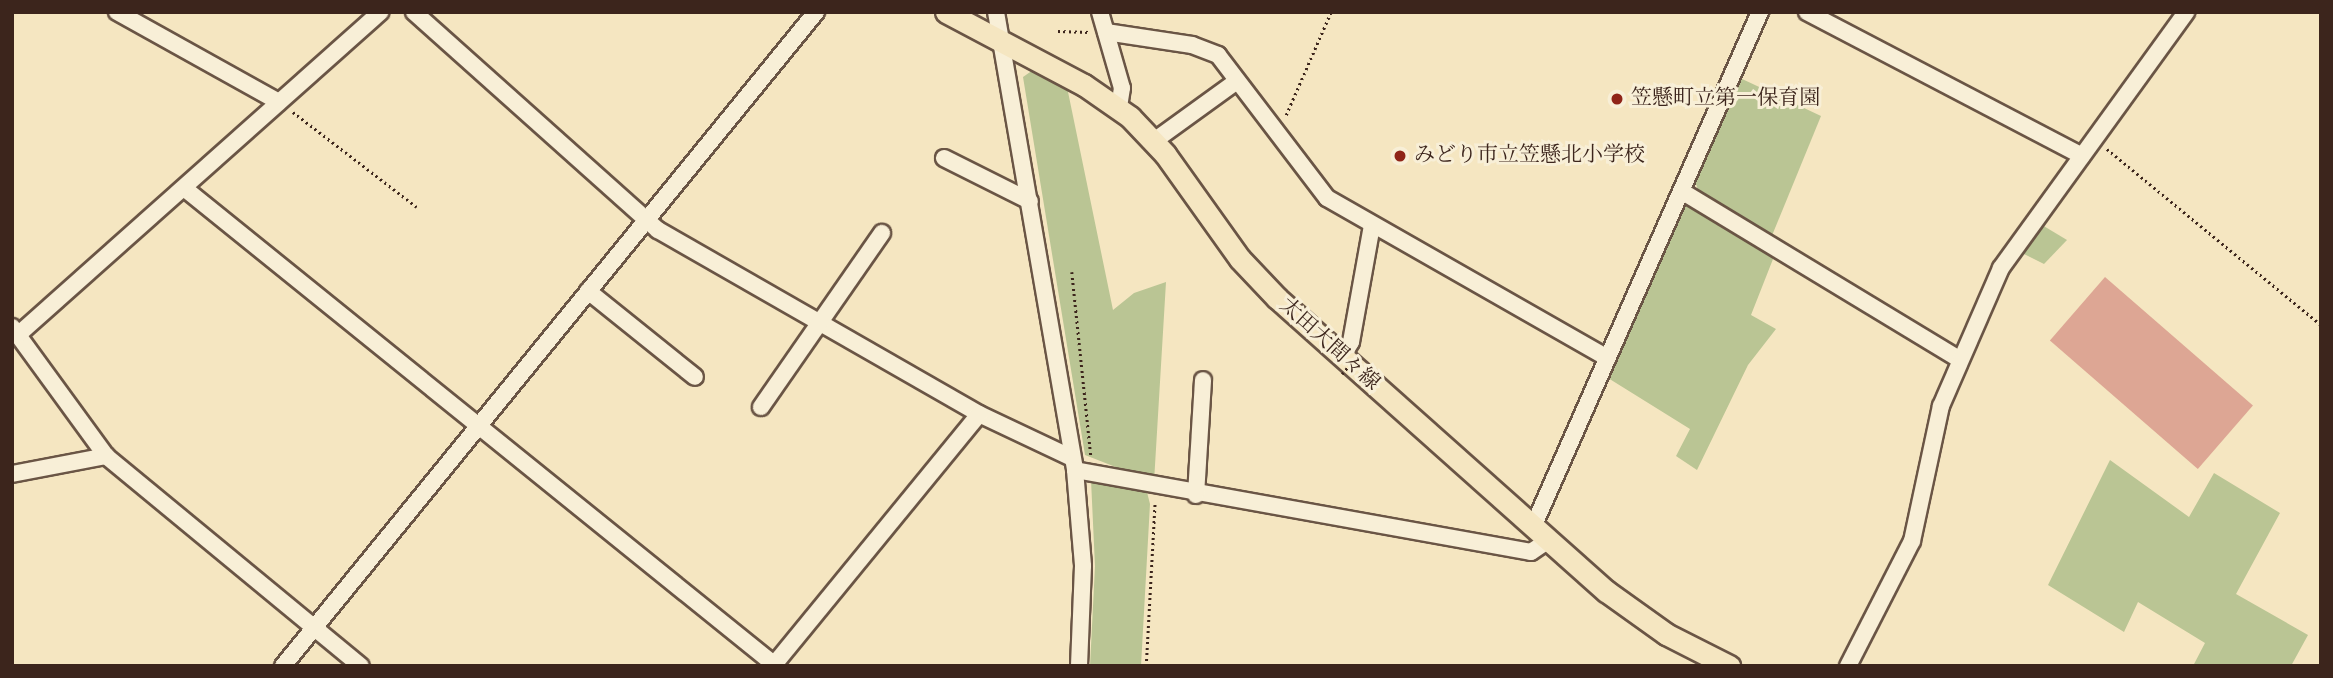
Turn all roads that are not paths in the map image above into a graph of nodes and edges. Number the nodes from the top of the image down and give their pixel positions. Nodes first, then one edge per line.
1 (117, 12) edge
2 (380, 12) edge
3 (414, 12) edge
4 (816, 12) edge
5 (946, 12) edge
6 (996, 12) edge
7 (1100, 12) edge
8 (1760, 12) edge
9 (1807, 12) edge
10 (2186, 12) edge
11 (1106, 32) junction
12 (1005, 41) junction
13 (1237, 81) junction
14 (279, 102) junction
15 (1119, 108) junction
16 (1154, 141) junction
17 (2082, 156) junction
18 (944, 158) dead end
19 (184, 188) junction
20 (1682, 191) junction
21 (1030, 201) junction
22 (646, 221) junction
23 (1372, 225) junction
24 (882, 233) dead end
25 (588, 291) junction
26 (816, 321) junction
27 (15, 331) edge
28 (1608, 358) junction
29 (1959, 359) junction
30 (1348, 361) junction
31 (695, 377) dead end
32 (1203, 380) dead end
33 (761, 407) dead end
34 (979, 414) junction
35 (477, 426) junction
36 (106, 456) junction
37 (1078, 462) junction
38 (12, 474) edge
39 (1196, 495) junction
40 (1541, 534) junction
41 (315, 628) junction
42 (1718, 664) edge
43 (774, 665) edge
44 (283, 666) edge
45 (361, 666) edge
46 (1079, 666) edge
47 (1848, 666) edge

1 - 14 street
2 - 14 street
3 - 22 street
4 - 22 street
5 - 12 main road, 太田大間々線
6 - 12 street
7 - 11 street
8 - 20 street
9 - 17 street
10 - 17 street
11 - 13 street
11 - 15 street
12 - 15 main road, 太田大間々線
12 - 21 street
13 - 16 street
13 - 23 street
14 - 19 street
15 - 16 main road, 太田大間々線
16 - 30 main road, 太田大間々線
17 - 29 street
18 - 21 street
19 - 27 street
19 - 35 street
20 - 28 street
20 - 29 street
21 - 37 street
22 - 25 street
22 - 26 street
23 - 28 street
23 - 30 street
24 - 26 street
25 - 31 street
25 - 35 street
26 - 33 street
26 - 34 street
27 - 36 street
28 - 40 street
29 - 47 street
30 - 40 main road, 太田大間々線
32 - 39 street
34 - 37 street
34 - 43 street
35 - 41 street
35 - 43 street
36 - 38 street
36 - 41 street
37 - 39 street
37 - 46 street
39 - 40 street
40 - 42 main road, 太田大間々線
41 - 44 street
41 - 45 street

